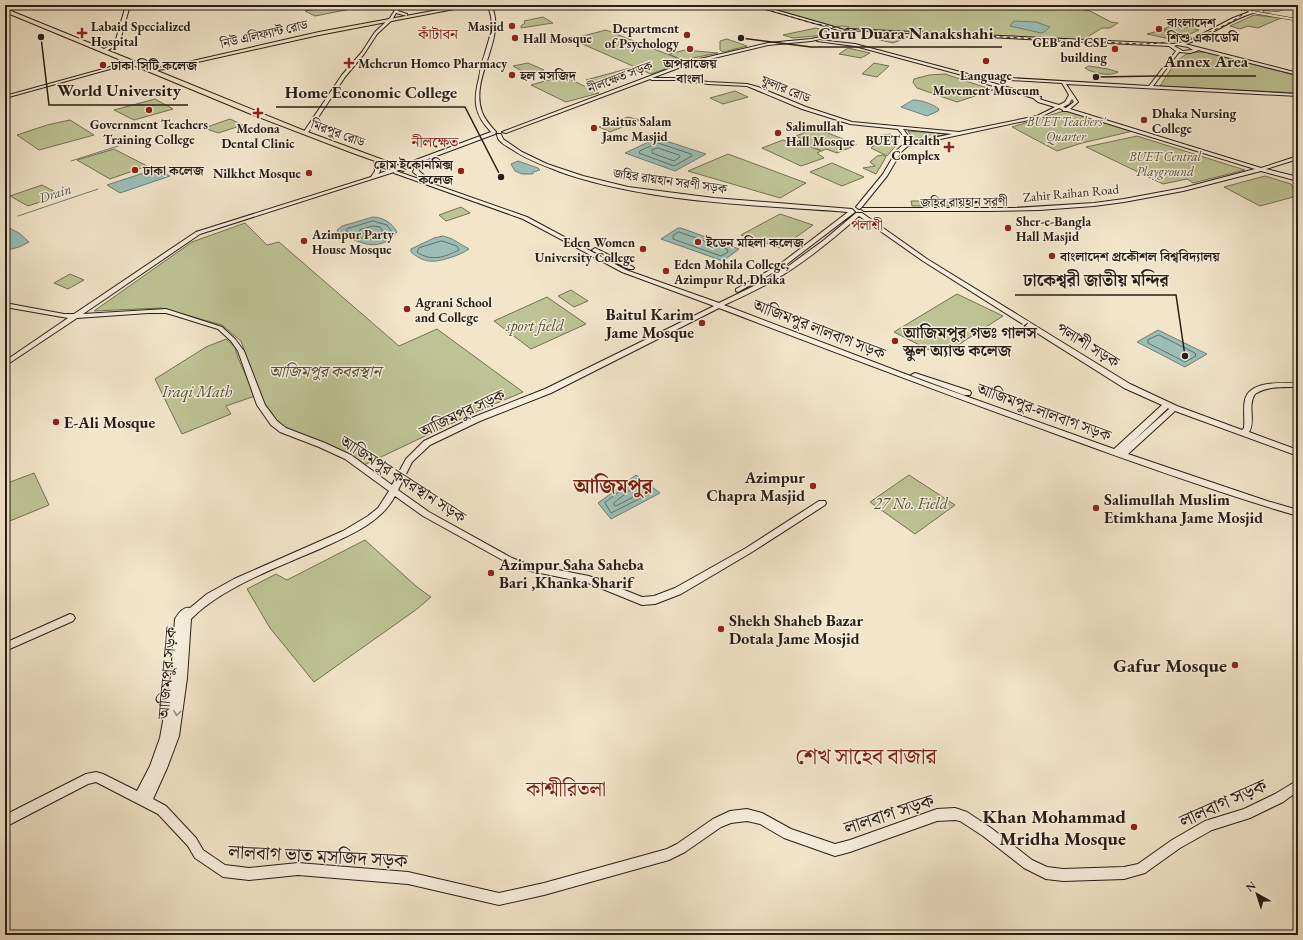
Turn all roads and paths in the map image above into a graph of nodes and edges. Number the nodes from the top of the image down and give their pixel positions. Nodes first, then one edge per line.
1 (128, 5) edge
2 (132, 5) edge
3 (400, 5) edge
4 (473, 5) edge
5 (480, 5) edge
6 (489, 5) edge
7 (493, 5) edge
8 (747, 5) edge
9 (754, 5) edge
10 (1293, 5) edge
11 (1237, 6) edge
12 (1298, 6) edge
13 (5, 10) edge
14 (396, 12) junction
15 (1252, 12) junction
16 (5, 13) edge
17 (1259, 13) junction
18 (1266, 13) junction
19 (406, 16) junction
20 (1240, 17) junction
21 (391, 19) junction
22 (1298, 19) edge
23 (366, 24) junction
24 (383, 26) junction
25 (845, 30) junction
26 (877, 33) junction
27 (845, 35) junction
28 (810, 40) junction
29 (854, 44) junction
30 (1181, 44) junction
31 (1175, 48) junction
32 (1195, 48) junction
33 (105, 50) junction
34 (1184, 51) junction
35 (98, 52) junction
36 (116, 55) junction
37 (132, 61) junction
38 (125, 64) junction
39 (185, 66) junction
40 (674, 66) junction
41 (158, 72) junction
42 (151, 74) junction
43 (1298, 74) edge
44 (165, 76) junction
45 (642, 79) junction
46 (681, 79) junction
47 (980, 80) junction
48 (1063, 82) junction
49 (481, 85) junction
50 (1150, 87) junction
51 (1156, 87) junction
52 (1298, 95) edge
53 (5, 96) edge
54 (233, 107) junction
55 (1065, 107) junction
56 (900, 128) junction
57 (305, 133) junction
58 (499, 133) junction
59 (957, 133) junction
60 (911, 143) junction
61 (434, 155) junction
62 (1298, 157) edge
63 (1298, 161) edge
64 (377, 162) junction
65 (420, 163) junction
66 (398, 170) junction
67 (1265, 171) junction
68 (372, 178) junction
69 (424, 178) junction
70 (1298, 179) edge
71 (858, 211) junction
72 (721, 305) junction
73 (8, 307) edge
74 (78, 316) junction
75 (48, 335) junction
76 (5, 364) edge
77 (1298, 385) edge
78 (948, 392) joint
79 (1171, 406) junction
80 (1241, 433) junction
81 (1122, 453) junction
82 (1298, 453) edge
83 (393, 489) junction
84 (822, 503) dead end
85 (1298, 513) edge
86 (70, 618) dead end
87 (5, 647) edge
88 (1298, 784) edge
89 (143, 800) junction
90 (5, 821) edge
91 (544, 889) joint

1 - 33 main road
2 - 36 main road
3 - 14 main road
4 - 19 highway, নিউ এলিফ্যান্ট রোড
5 - 21 highway, নিউ এলিফ্যান্ট রোড
6 - 49 main road
7 - 49 main road
8 - 27 main road
9 - 25 main road
10 - 17 main road
11 - 15 main road
11 - 17 main road
11 - 20 main road
12 - 18 main road
13 - 33 highway, মিরপুর রোড
14 - 19 main road
14 - 21 main road
15 - 17 main road
15 - 20 main road
16 - 35 highway, মিরপুর রোড
17 - 18 main road
17 - 22 main road
17 - 32 main road
18 - 22 main road
19 - 21 highway, নিউ এলিফ্যান্ট রোড
20 - 30 main road
21 - 23 highway, নিউ এলিফ্যান্ট রোড
21 - 24 main road
21 - 37 highway, নিউ এলিফ্যান্ট রোড
23 - 24 main road
23 - 39 highway, নিউ এলিফ্যান্ট রোড
24 - 57 main road
25 - 26 main road
25 - 27 main road
25 - 27 main road
26 - 27 main road
26 - 31 main road
27 - 28 main road, নীলক্ষেত সড়ক
27 - 29 main road
28 - 29 main road
28 - 40 main road, নীলক্ষেত সড়ক
29 - 47 main road
30 - 31 main road
30 - 32 main road
31 - 34 main road
31 - 50 main road
32 - 34 main road
32 - 43 main road
33 - 35 highway
33 - 36 highway, মিরপুর রোড
34 - 51 main road
35 - 38 highway, মিরপুর রোড
36 - 37 highway, মিরপুর রোড
37 - 41 highway, মিরপুর রোড
38 - 42 highway, মিরপুর রোড
38 - 53 main road
39 - 41 highway, নিউ এলিফ্যান্ট রোড
39 - 44 highway
40 - 45 main road, নীলক্ষেত সড়ক
40 - 46 main road
41 - 42 highway, নিউ এলিফ্যান্ট রোড
41 - 44 highway, মিরপুর রোড
42 - 54 highway, মিরপুর রোড
44 - 54 highway, মিরপুর রোড
45 - 46 main road, ফুলার রোড
45 - 58 main road, নীলক্ষেত সড়ক
46 - 56 main road, ফুলার রোড
47 - 48 main road
47 - 55 main road
48 - 50 main road
48 - 55 main road
49 - 58 main road, জহির রায়হান সরণী সড়ক
50 - 51 main road
51 - 52 main road
54 - 57 highway, মিরপুর রোড
54 - 64 highway, মিরপুর রোড
55 - 59 main road
55 - 67 main road
56 - 59 main road, ফুলার রোড
56 - 60 main road
57 - 64 highway, মিরপুর রোড
58 - 61 main road
58 - 65 main road, নীলক্ষেত সড়ক
58 - 71 main road, জহির রায়হান সরণী সড়ক
59 - 60 main road
60 - 71 main road, আজিমপুর সড়ক
61 - 64 main road
61 - 66 main road
62 - 67 main road
63 - 67 main road, জহির রায়হান সরণী
64 - 66 highway, মিরপুর রোড
64 - 68 main road
65 - 66 main road, নীলক্ষেত সড়ক
65 - 69 main road
66 - 68 main road
66 - 69 main road, মিরপুর রোড
66 - 72 main road, মিরপুর রোড
66 - 74 main road
67 - 70 main road
67 - 71 main road, জহির রায়হান সরণী
68 - 74 main road
69 - 72 main road, মিরপুর রোড
71 - 72 main road, আজিমপুর সড়ক
71 - 79 main road, পলাশী সড়ক
72 - 78 main road, আজিমপুর লালবাগ সড়ক
72 - 81 main road
72 - 83 main road, আজিমপুর সড়ক
73 - 74 main road, আজিমপুর কবরস্থান সড়ক
73 - 75 main road
74 - 75 main road
74 - 83 main road, আজিমপুর কবরস্থান সড়ক
75 - 76 main road
77 - 80 main road
78 - 81 main road, আজিমপুর-লালবাগ সড়ক
79 - 80 main road, পলাশী সড়ক
79 - 81 main road
80 - 82 main road, পলাশী সড়ক
81 - 85 main road, আজিমপুর-লালবাগ সড়ক
83 - 84 main road, আজিমপুর কবরস্থান সড়ক
83 - 89 main road, আজিমপুর সড়ক
86 - 87 main road
88 - 91 main road, লালবাগ সড়ক
89 - 90 main road
89 - 91 main road, লালবাগ ভাত মসজিদ সড়ক

